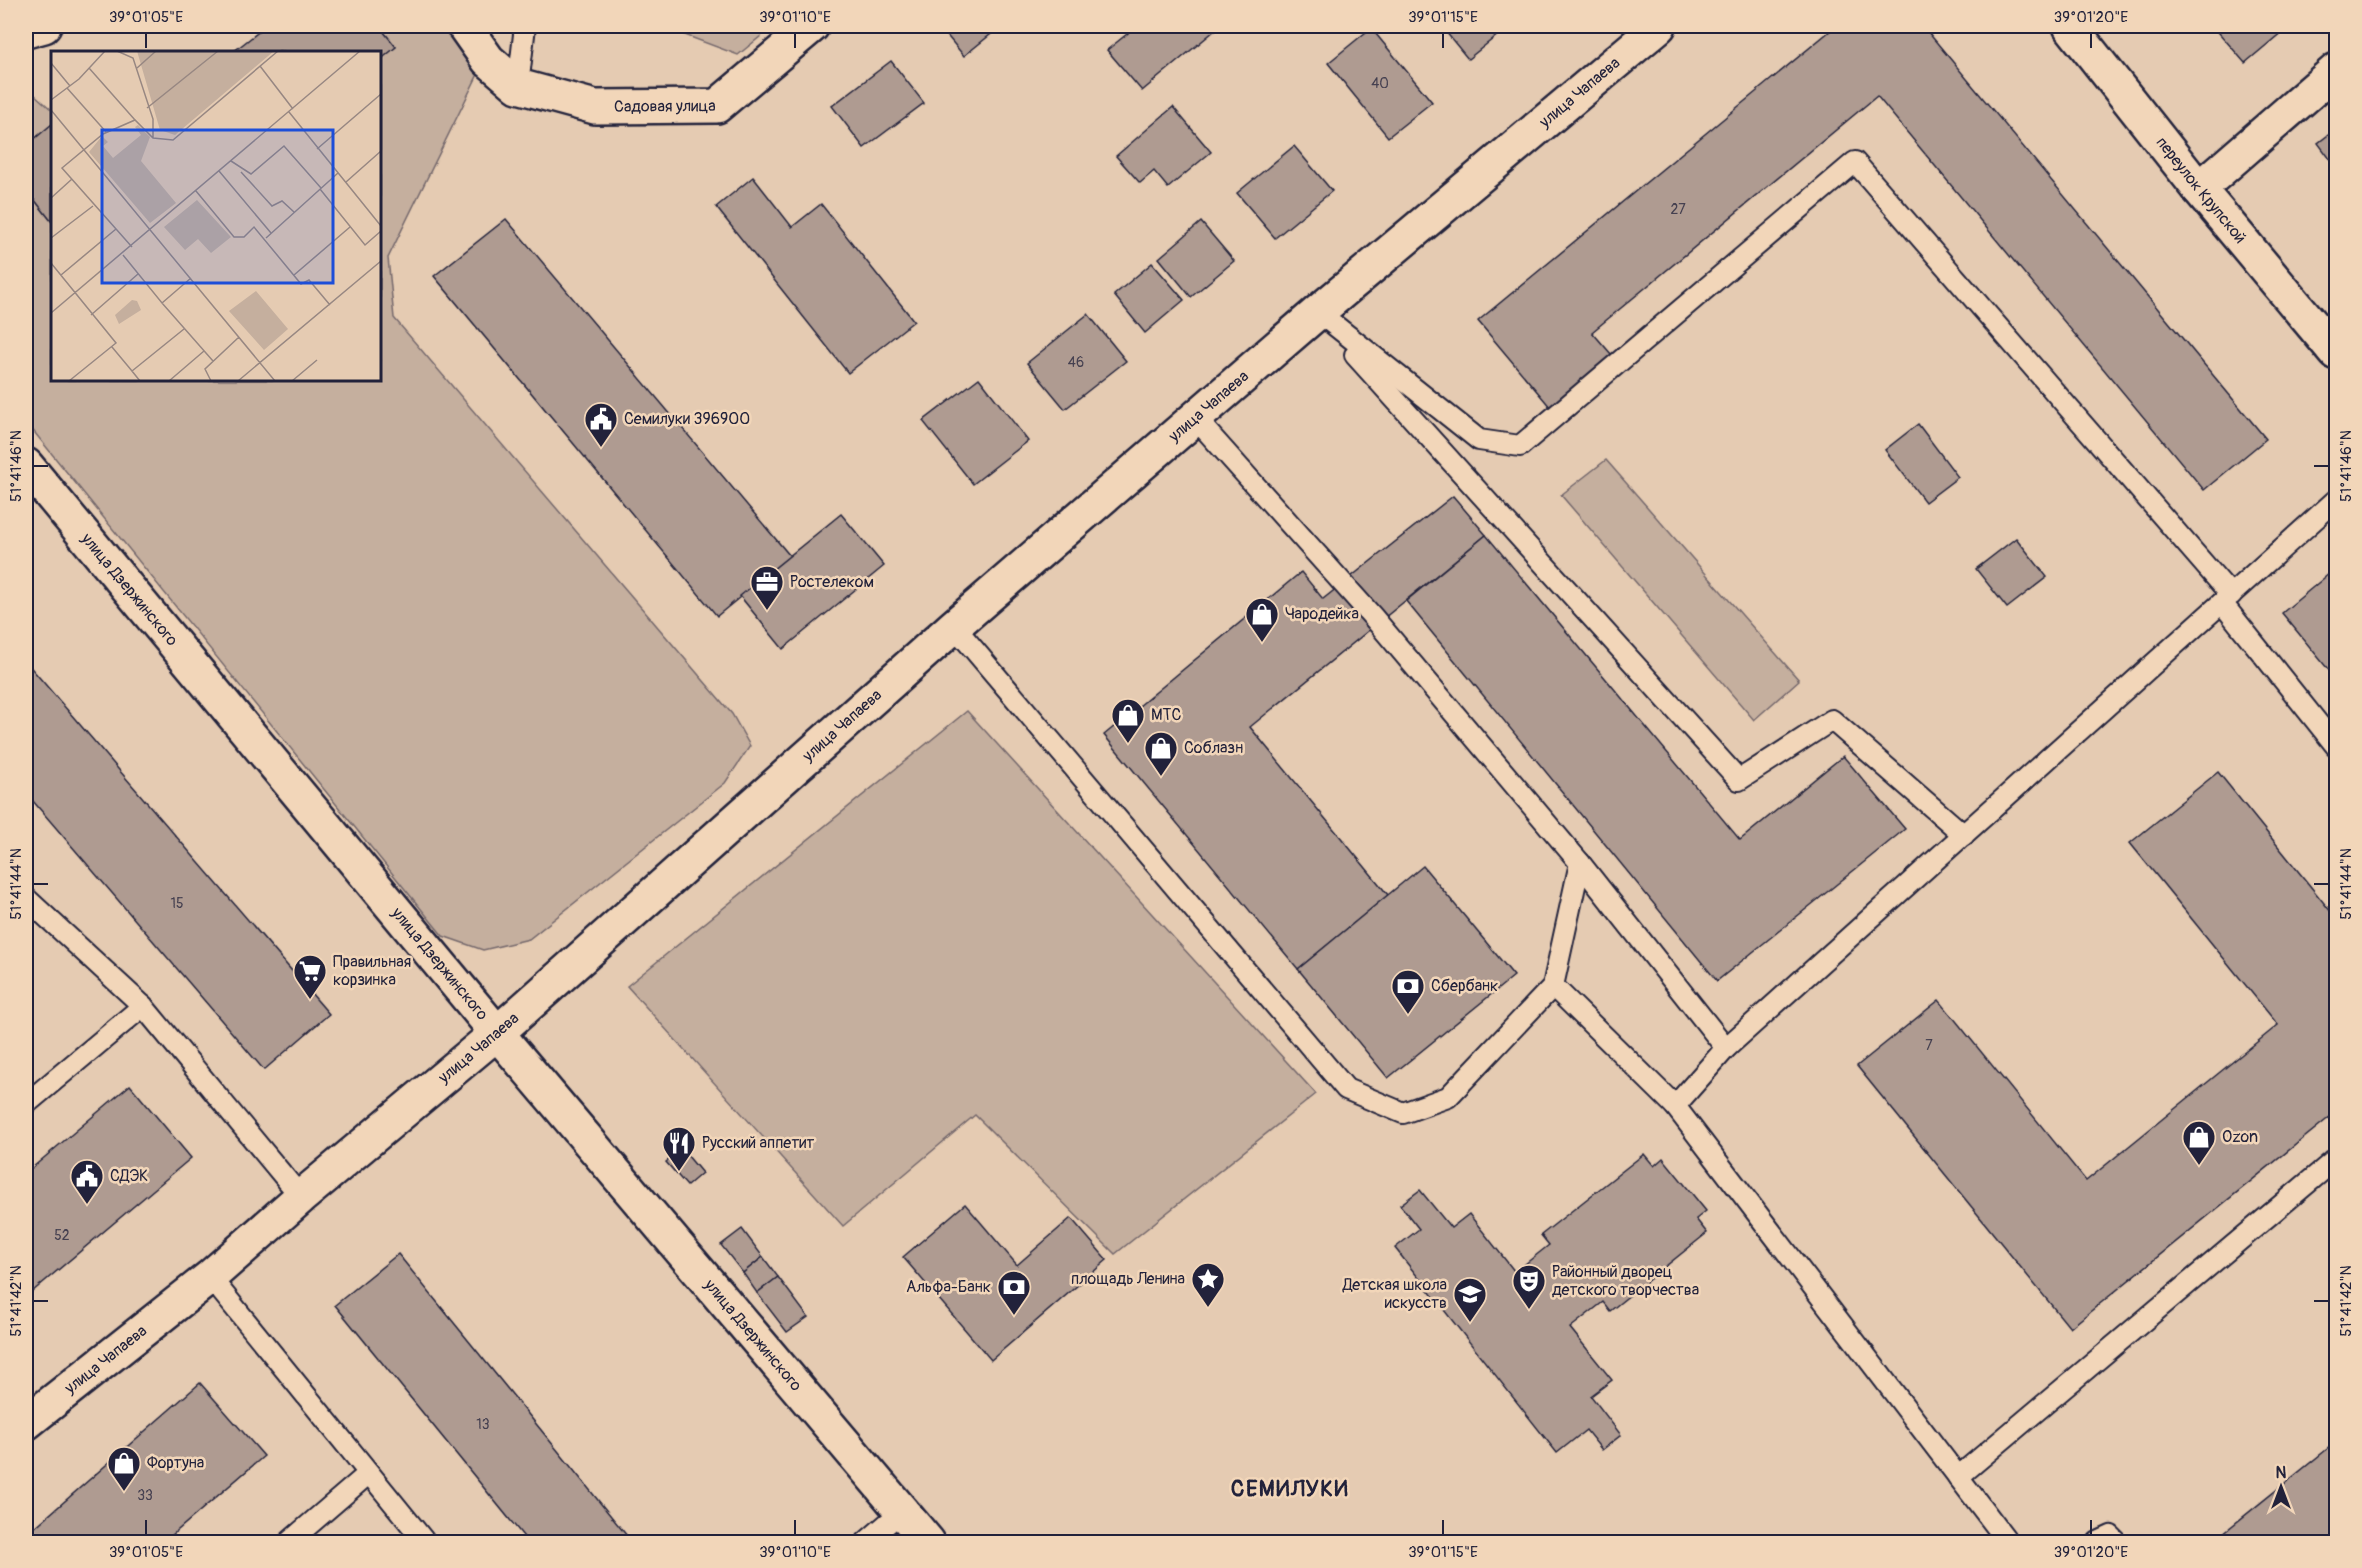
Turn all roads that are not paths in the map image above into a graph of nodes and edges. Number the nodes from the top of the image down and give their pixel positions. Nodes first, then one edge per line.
1 (44, 26) edge
2 (464, 26) edge
3 (525, 26) edge
4 (812, 26) edge
5 (1659, 26) edge
6 (2070, 26) edge
7 (26, 31) edge
8 (2337, 70) edge
9 (518, 86) junction
10 (2199, 189) junction
11 (1317, 312) junction
12 (2337, 353) edge
13 (1195, 418) junction
14 (26, 465) edge
15 (2337, 500) edge
16 (2227, 599) junction
17 (954, 626) junction
18 (2337, 746) edge
19 (1964, 835) junction
20 (1580, 863) junction
21 (26, 898) edge
22 (1553, 986) junction
23 (143, 1006) junction
24 (496, 1034) junction
25 (1726, 1048) junction
26 (26, 1104) edge
27 (1675, 1106) junction
28 (2337, 1159) edge
29 (301, 1197) junction
30 (210, 1277) junction
31 (26, 1423) edge
32 (368, 1474) junction
33 (1958, 1477) junction
34 (902, 1511) junction
35 (289, 1542) edge
36 (425, 1542) edge
37 (866, 1542) edge
38 (927, 1542) edge
39 (2008, 1542) edge
40 (2098, 1542) edge
41 (2117, 1542) edge

1 - 7 street
2 - 9 street
3 - 9 lane
4 - 9 street, Садовая улица
5 - 11 street, улица Чапаева
6 - 10 street, переулок Крупской
8 - 10 street
10 - 12 street, переулок Крупской
11 - 13 street, улица Чапаева
11 - 16 lane
11 - 19 lane
13 - 17 street, улица Чапаева
13 - 20 lane
14 - 24 street, улица Дзержинского
15 - 16 lane
16 - 18 lane
16 - 19 lane
17 - 22 lane
17 - 24 street, улица Чапаева
19 - 25 lane
20 - 22 lane
20 - 25 lane
21 - 23 lane
22 - 27 lane
23 - 26 lane
23 - 29 lane
24 - 29 street, улица Чапаева
24 - 34 street, улица Дзержинского
25 - 27 lane
27 - 33 lane
28 - 33 lane
29 - 30 street, улица Чапаева
30 - 31 street, улица Чапаева
30 - 32 lane
32 - 35 lane
32 - 36 lane
33 - 39 lane
34 - 37 lane
34 - 38 street, улица Дзержинского
40 - 41 lane

